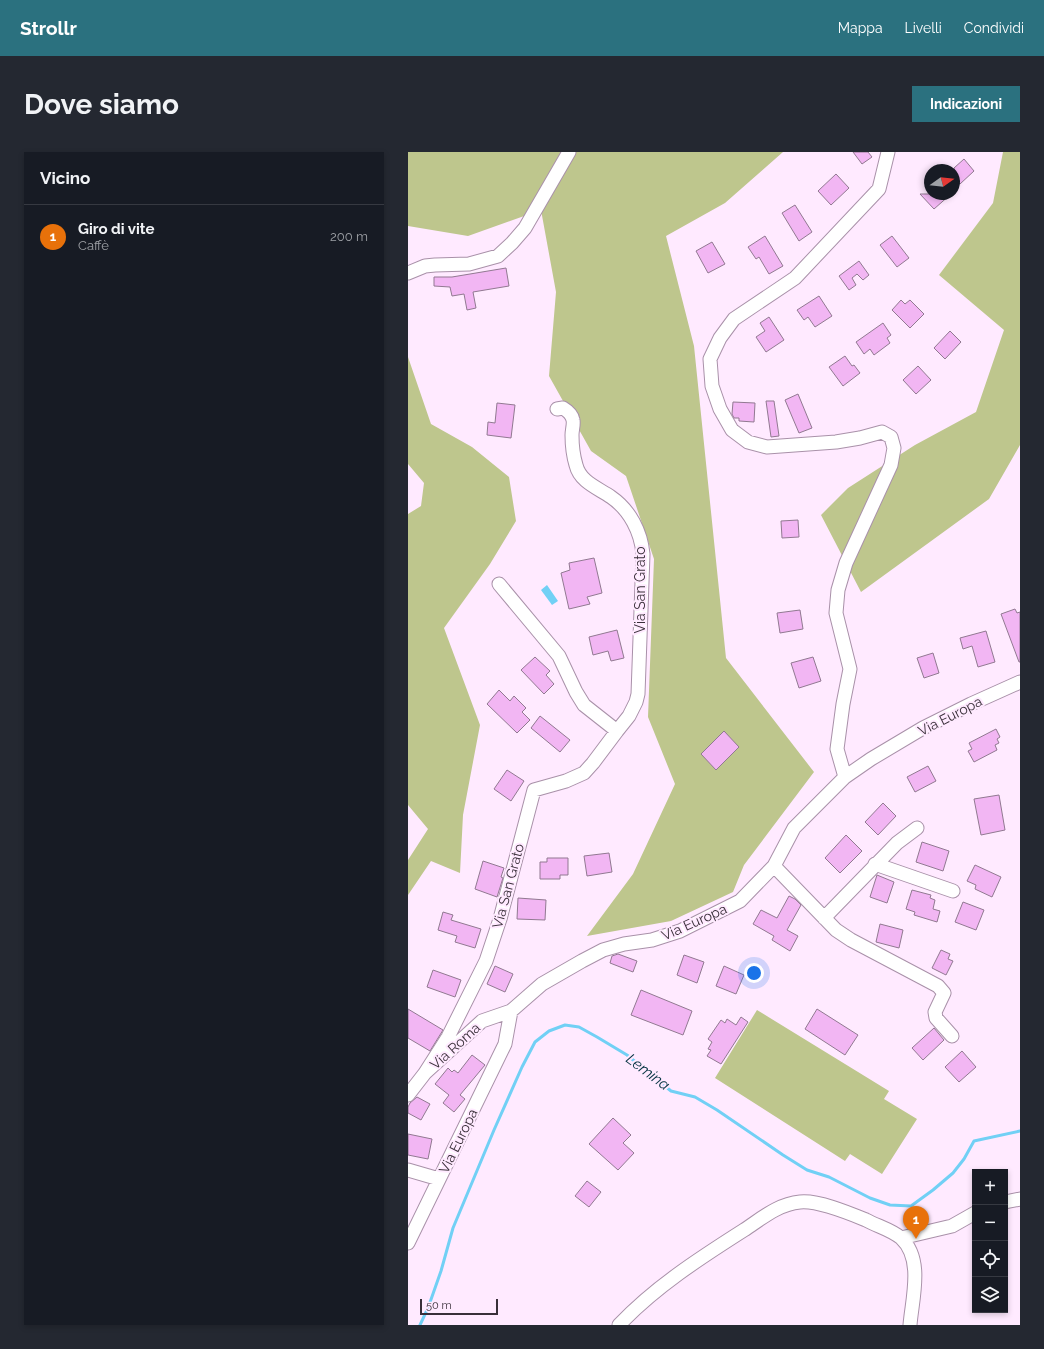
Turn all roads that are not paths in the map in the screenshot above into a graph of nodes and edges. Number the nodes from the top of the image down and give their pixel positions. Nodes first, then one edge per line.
1 (569, 152) edge
2 (888, 152) edge
3 (408, 273) edge
4 (557, 409) dead end
5 (499, 584) dead end
6 (1020, 682) edge
7 (617, 730) junction
8 (845, 777) junction
9 (916, 828) dead end
10 (876, 864) junction
11 (774, 866) junction
12 (953, 891) dead end
13 (824, 918) junction
14 (511, 1011) junction
15 (952, 1036) dead end
16 (425, 1073) junction
17 (408, 1095) edge
18 (408, 1170) edge
19 (439, 1179) junction
20 (1020, 1199) edge
21 (1008, 1201) edge
22 (972, 1215) edge
23 (901, 1238) junction
24 (408, 1243) edge
25 (619, 1325) edge
26 (910, 1325) edge

1 - 3 street
2 - 8 street
4 - 7 street, Via San Grato
5 - 7 street
6 - 8 street, Via Europa
7 - 16 street, Via San Grato
8 - 11 street, Via Europa
9 - 10 street
10 - 12 street
10 - 13 street
11 - 13 street
11 - 14 street, Via Europa
13 - 15 street
14 - 16 street, Via Roma
14 - 19 street, Via Europa
16 - 17 street, Via Roma
18 - 19 street
19 - 24 street, Via Europa
20 - 21 street
22 - 23 street
23 - 25 street
23 - 26 street

